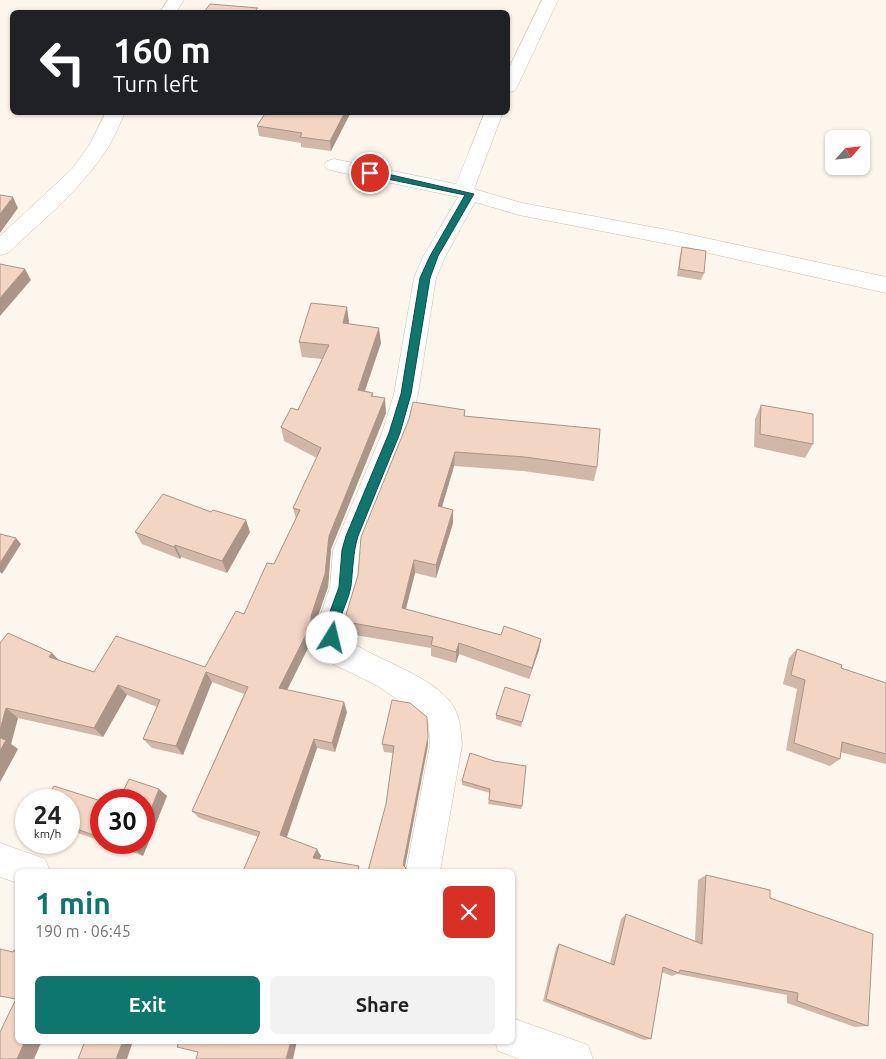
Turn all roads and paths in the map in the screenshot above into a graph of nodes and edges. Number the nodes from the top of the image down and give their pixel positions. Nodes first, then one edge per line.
1 (550, 0) edge
2 (510, 83) edge
3 (114, 115) edge
4 (493, 115) edge
5 (334, 165) dead end
6 (466, 193) junction
7 (0, 248) edge
8 (886, 285) edge
9 (0, 860) edge
10 (26, 869) edge
11 (423, 869) edge
12 (515, 1038) edge
13 (574, 1059) edge

1 - 2 street
3 - 7 street
4 - 6 street
5 - 6 street
6 - 8 street
6 - 11 street
9 - 10 street
12 - 13 street

